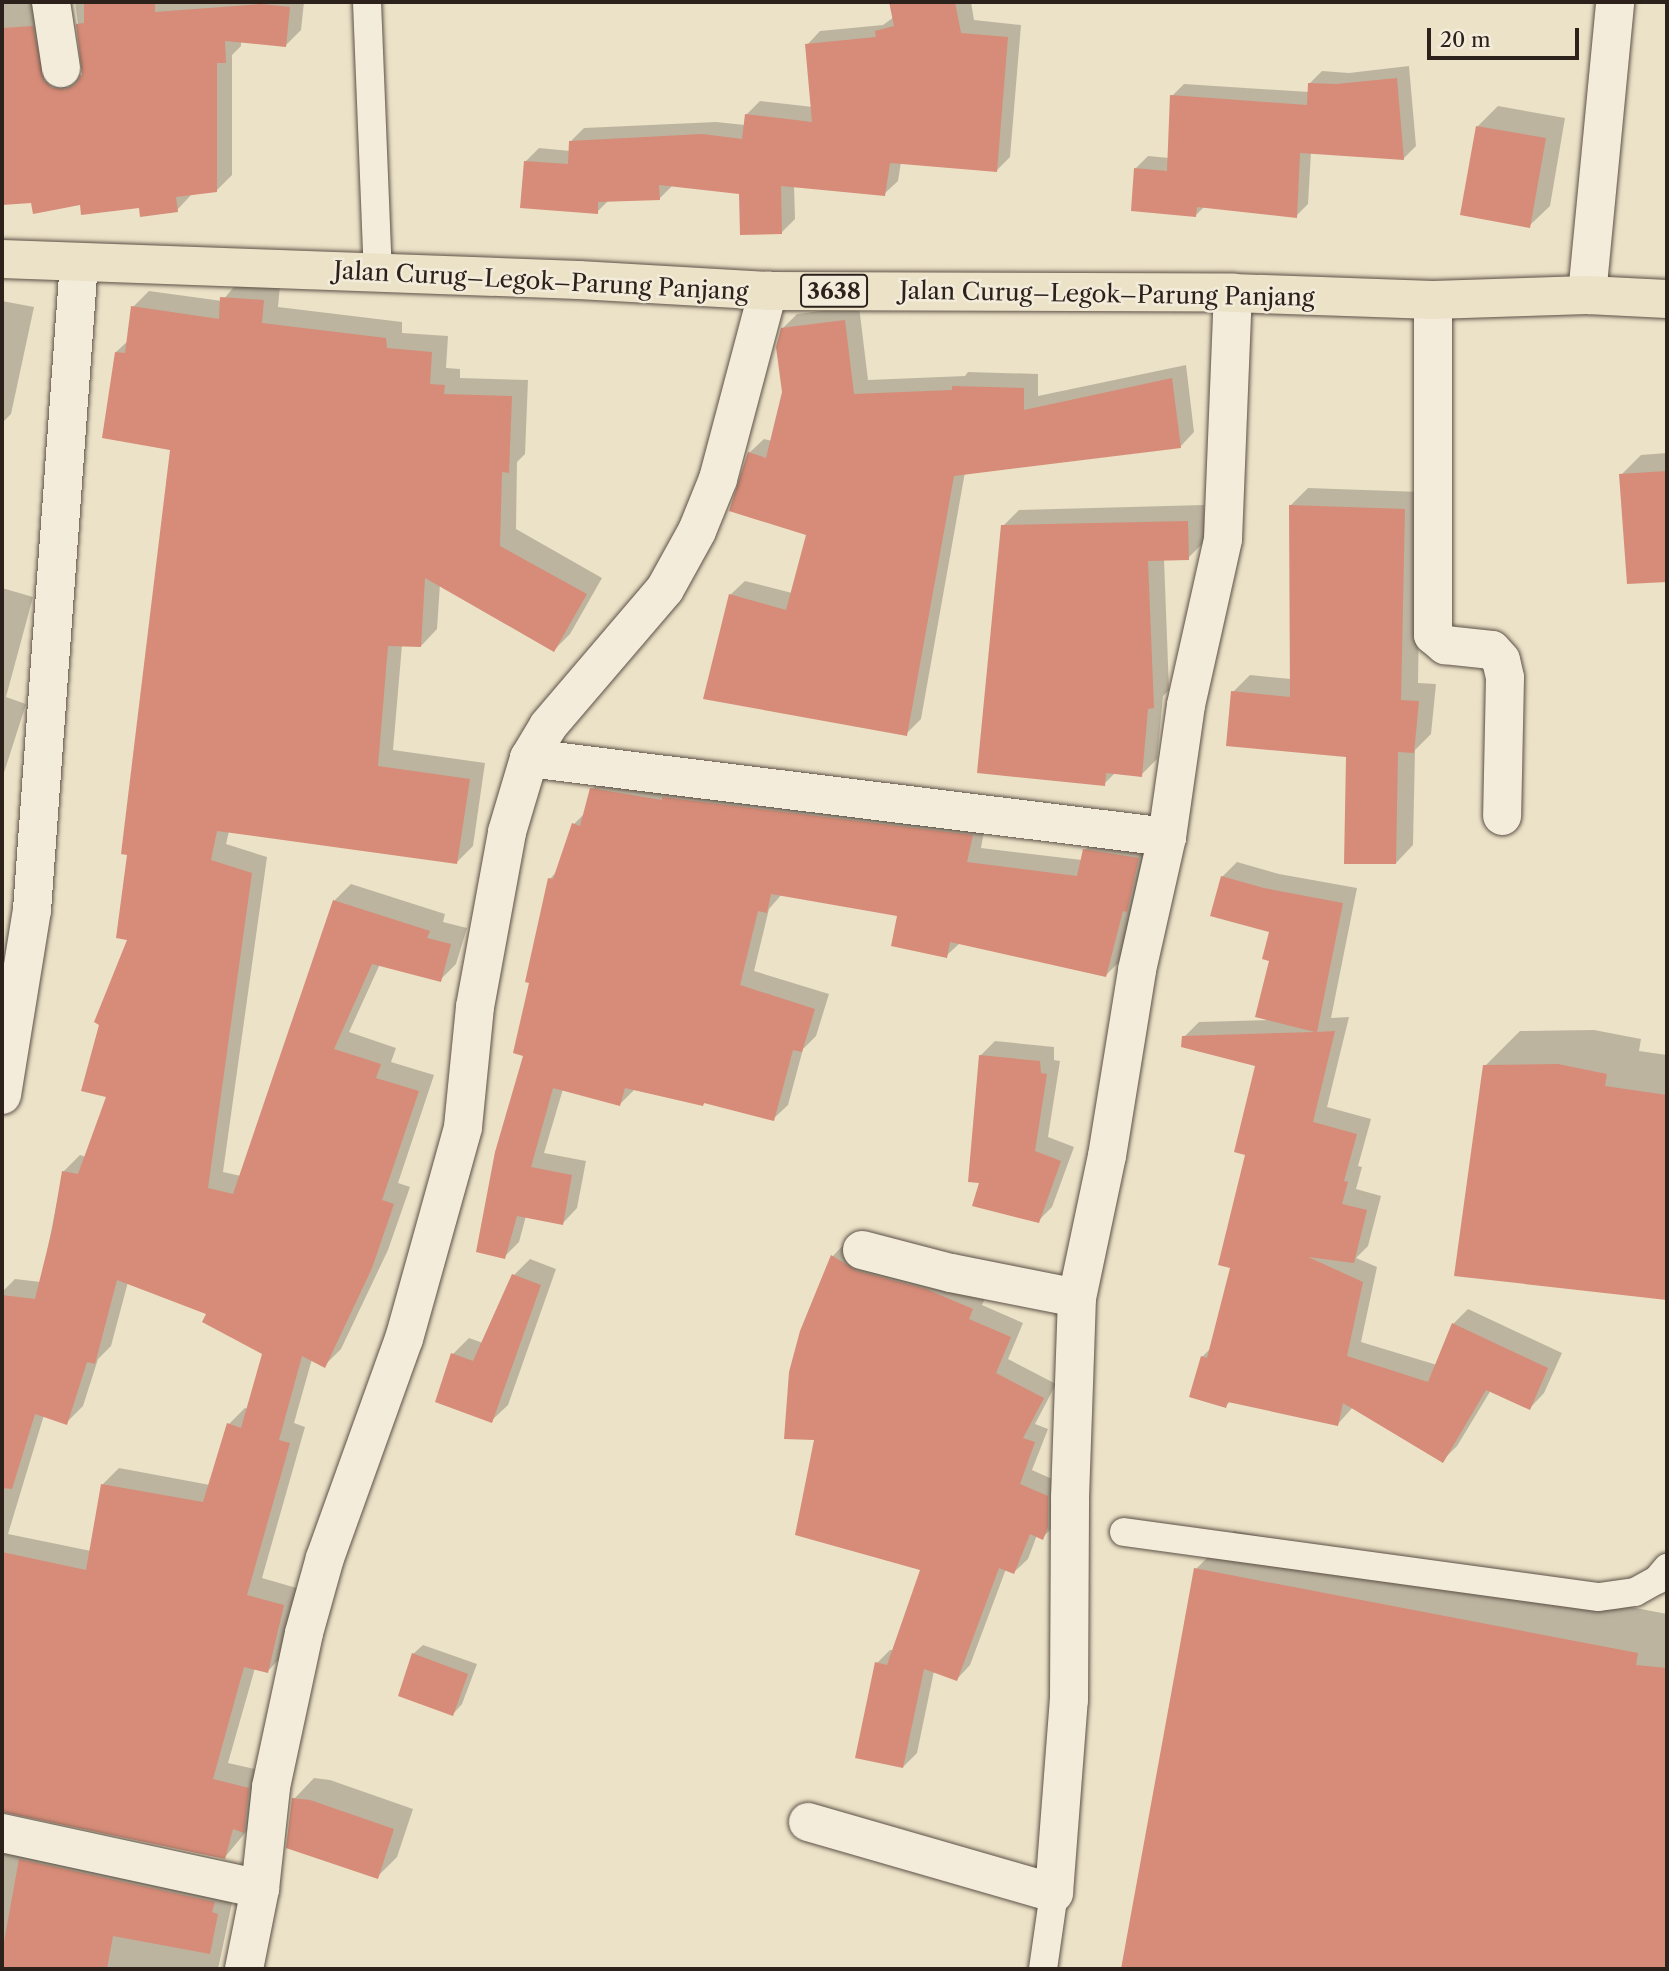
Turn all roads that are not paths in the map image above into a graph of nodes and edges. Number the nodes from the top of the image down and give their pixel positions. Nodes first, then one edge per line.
1 (51, 2) edge
2 (367, 2) edge
3 (1615, 2) edge
4 (61, 68) dead end
5 (2, 260) edge
6 (79, 263) junction
7 (378, 273) junction
8 (768, 291) junction
9 (1233, 293) junction
10 (1587, 295) junction
11 (1667, 299) edge
12 (1433, 300) junction
13 (529, 758) junction
14 (1502, 816) dead end
15 (1167, 836) junction
16 (17, 908) edge
17 (2, 1095) edge
18 (862, 1250) dead end
19 (1077, 1298) junction
20 (1124, 1532) dead end
21 (1667, 1568) edge
22 (808, 1822) dead end
23 (2, 1833) edge
24 (260, 1889) junction
25 (1054, 1893) junction
26 (244, 1969) edge
27 (1043, 1969) edge

1 - 4 street
2 - 7 lane
3 - 10 street
5 - 6 main road, Jalan Curug–Legok–Parung Panjang / 3638
6 - 7 main road, Jalan Curug–Legok–Parung Panjang / 3638
6 - 16 street
7 - 8 main road, Jalan Curug–Legok–Parung Panjang / 3638
8 - 9 main road, Jalan Curug–Legok–Parung Panjang / 3638
8 - 13 street
9 - 12 main road, Jalan Curug–Legok–Parung Panjang / 3638
9 - 15 street
10 - 11 main road, Jalan Curug–Legok–Parung Panjang / 3638
10 - 12 main road, Jalan Curug–Legok–Parung Panjang / 3638
12 - 14 street
13 - 15 street
13 - 24 street
15 - 19 street
16 - 17 street
18 - 19 street
19 - 25 street
20 - 21 lane
22 - 25 street
23 - 24 street
24 - 26 street
25 - 27 lane

